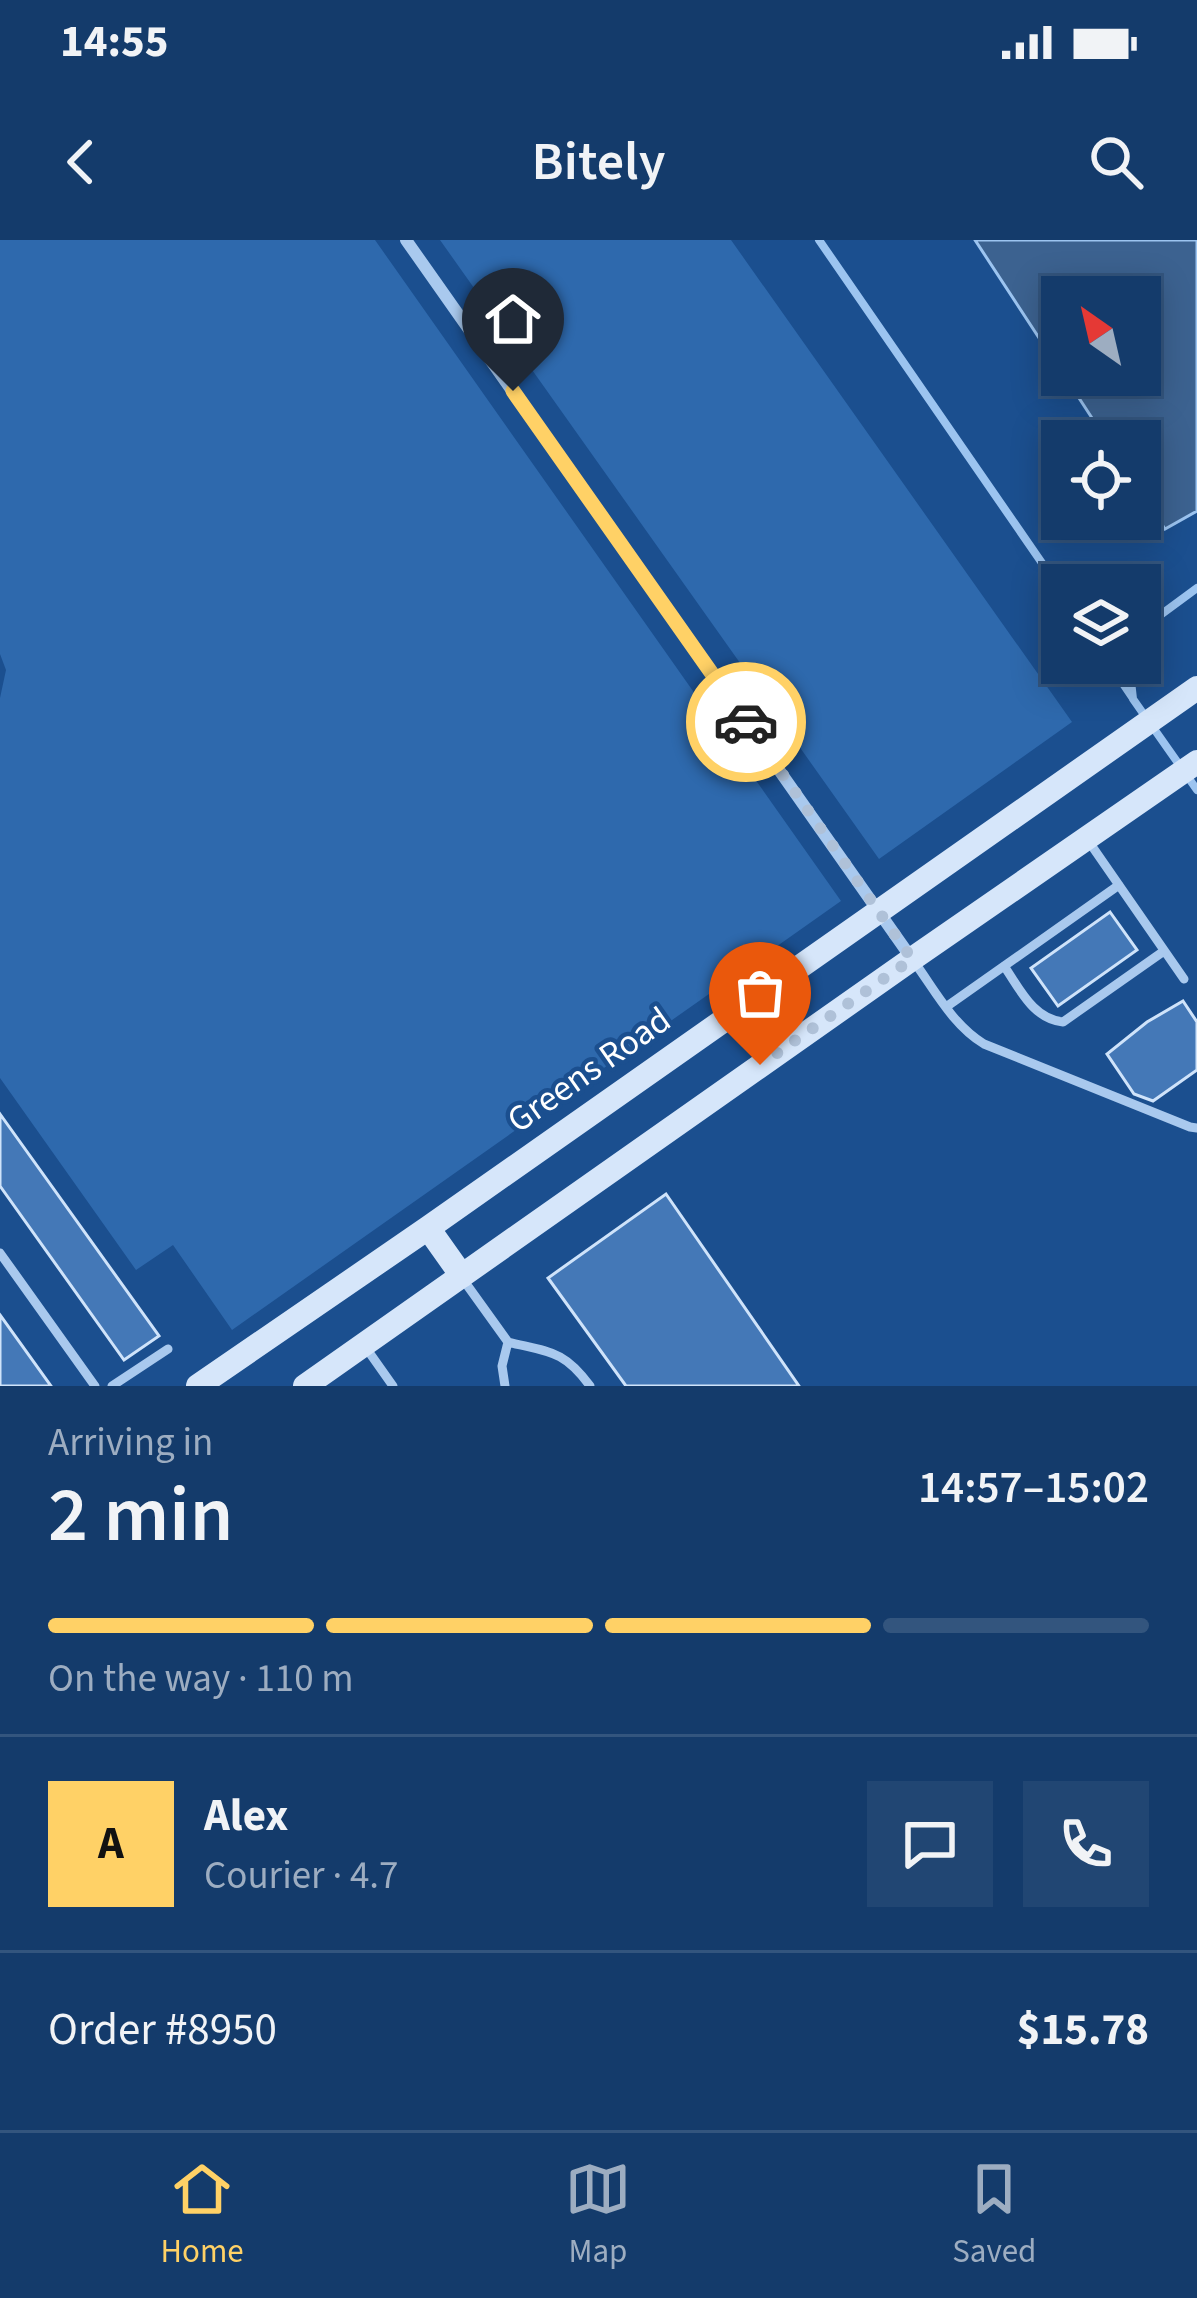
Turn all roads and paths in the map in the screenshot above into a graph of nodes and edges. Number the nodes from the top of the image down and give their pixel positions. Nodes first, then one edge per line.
1 (406, 240) edge
2 (1197, 688) edge
3 (1197, 762) edge
4 (1088, 839) junction
5 (1119, 885) junction
6 (878, 910) junction
7 (1164, 951) junction
8 (912, 959) junction
9 (1004, 966) junction
10 (1184, 979) dead end
11 (946, 1006) junction
12 (1197, 1128) edge
13 (428, 1228) junction
14 (0, 1253) edge
15 (462, 1276) junction
16 (508, 1342) junction
17 (364, 1346) junction
18 (167, 1349) dead end
19 (95, 1386) edge
20 (112, 1386) edge
21 (198, 1386) edge
22 (305, 1386) edge
23 (394, 1386) edge
24 (506, 1386) edge
25 (590, 1386) edge

1 - 6 street
2 - 6 main road, Greens Road
3 - 4 main road
4 - 5 lane
4 - 8 main road
5 - 7 lane
5 - 9 lane
6 - 8 street
6 - 13 main road, Greens Road
7 - 9 lane
7 - 10 lane
8 - 11 lane
8 - 15 main road
9 - 11 lane
11 - 12 lane
13 - 15 main road
13 - 21 main road, Greens Road
14 - 19 lane
15 - 16 lane
15 - 17 main road
16 - 24 lane
16 - 25 lane
17 - 22 main road
17 - 23 lane
18 - 20 lane

